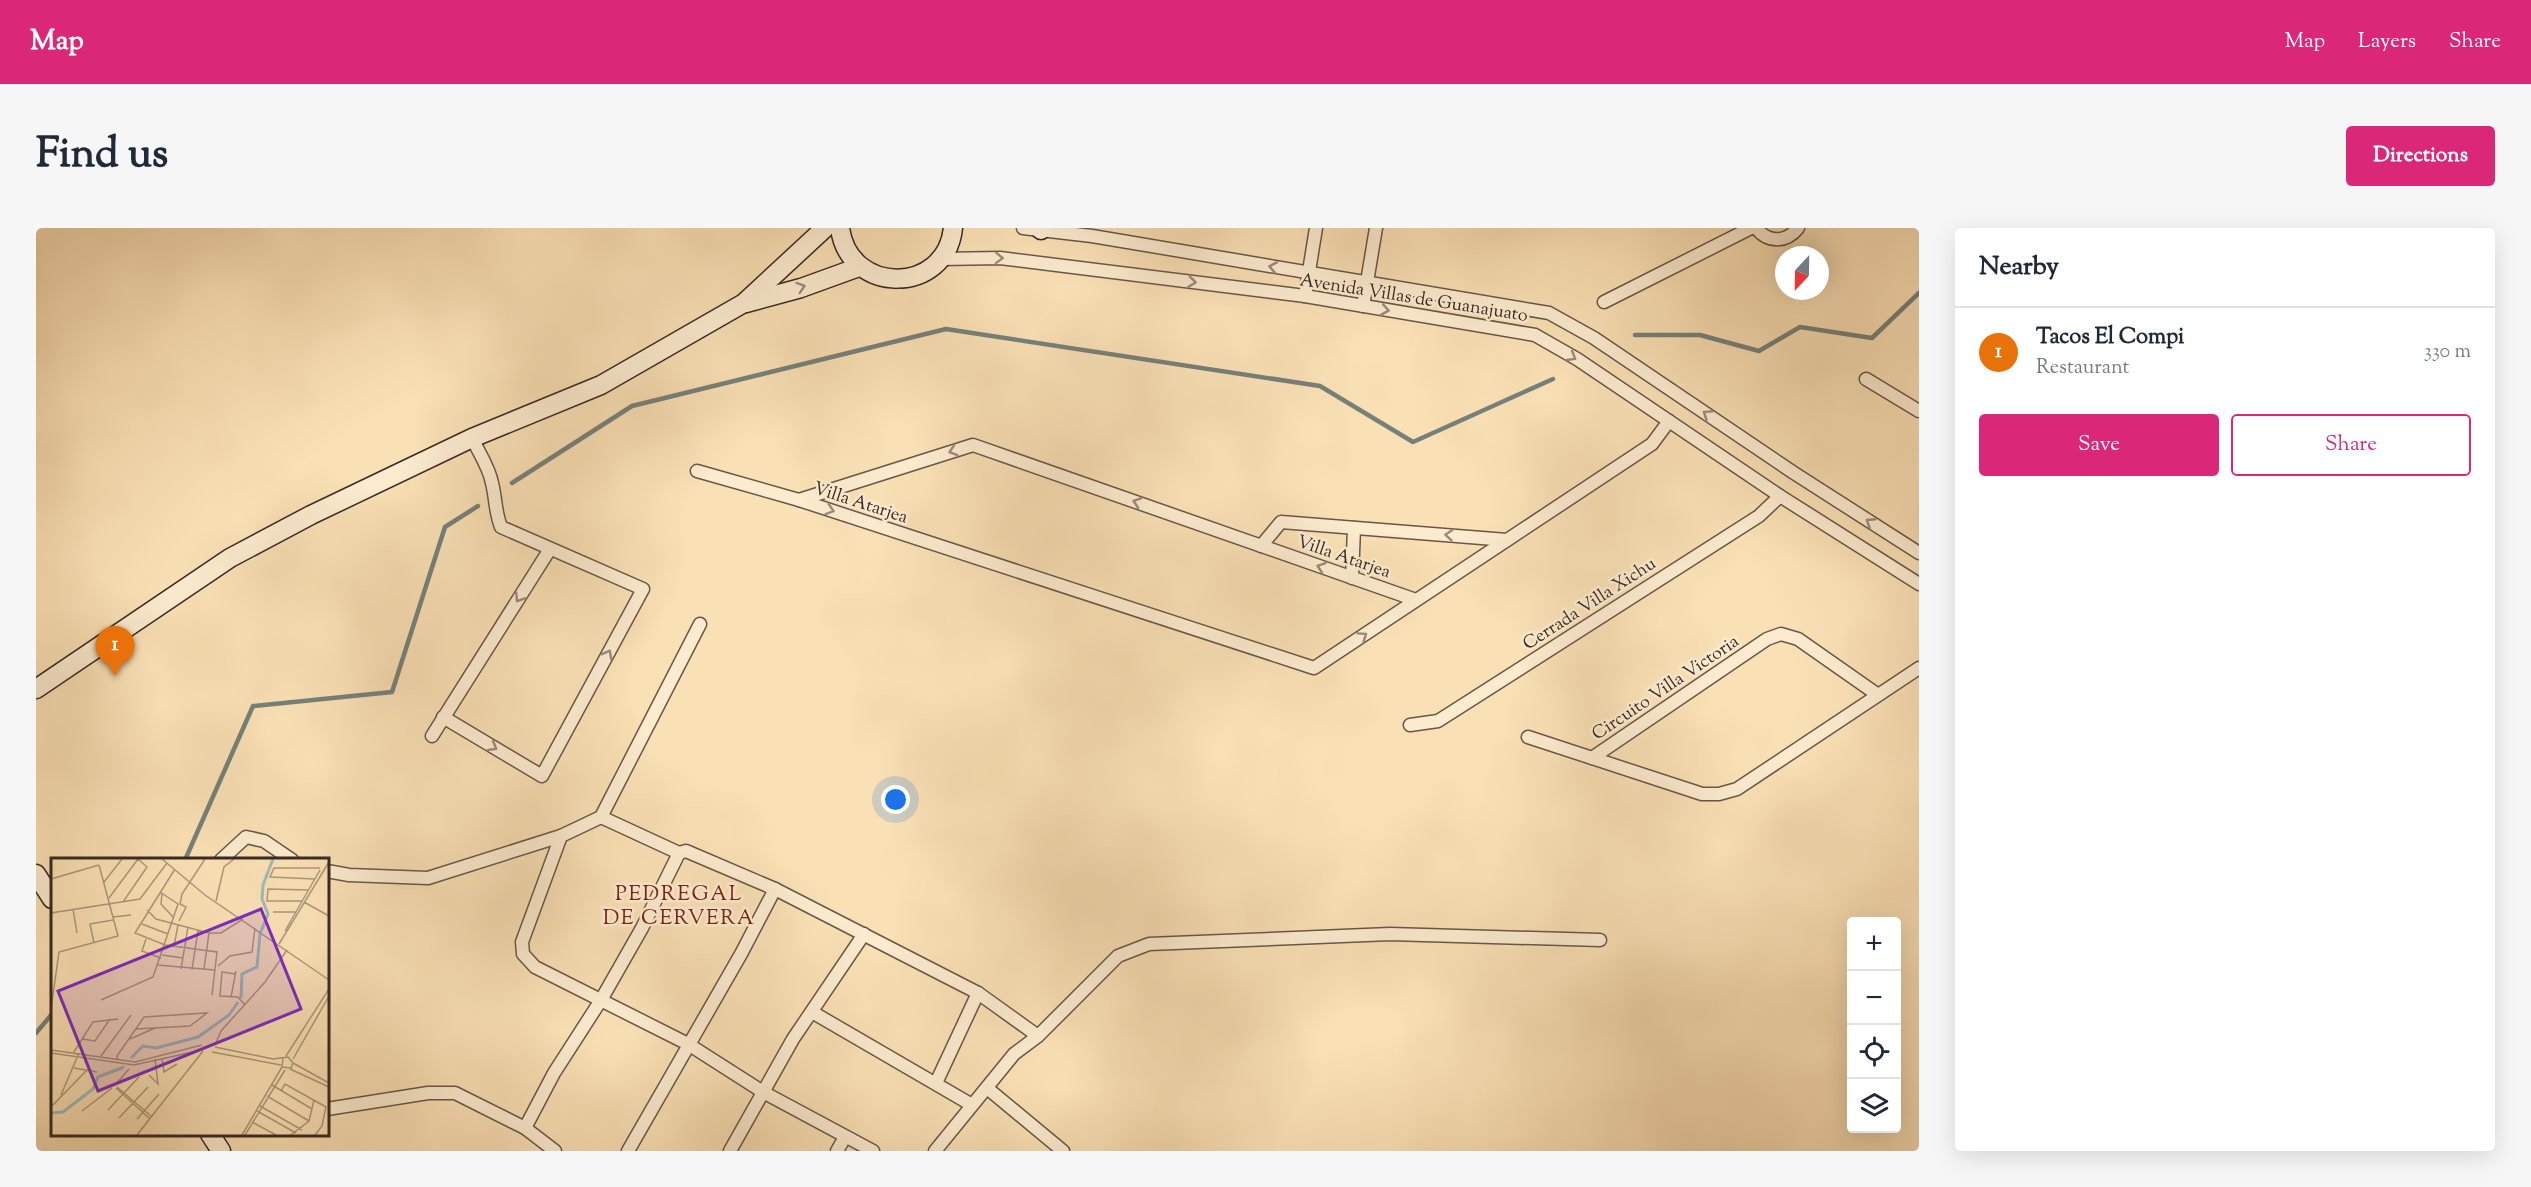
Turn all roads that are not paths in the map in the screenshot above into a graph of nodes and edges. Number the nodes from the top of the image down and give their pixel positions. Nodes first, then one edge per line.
1 (825, 228) edge
2 (840, 228) edge
3 (953, 228) edge
4 (1316, 228) edge
5 (1376, 228) edge
6 (1750, 228) edge
7 (1756, 228) edge
8 (1798, 228) edge
9 (1035, 229) edge
10 (940, 259) junction
11 (859, 267) junction
12 (1307, 272) junction
13 (1366, 282) junction
14 (1305, 296) junction
15 (744, 303) junction
16 (1604, 303) dead end
17 (1363, 306) junction
18 (1866, 379) dead end
19 (1919, 411) edge
20 (1669, 421) junction
21 (472, 438) junction
22 (697, 471) dead end
23 (1780, 496) junction
24 (799, 500) junction
25 (1354, 528) junction
26 (1507, 540) junction
27 (1261, 546) junction
28 (550, 549) junction
29 (1919, 554) edge
30 (1352, 578) junction
31 (1919, 584) edge
32 (1416, 600) junction
33 (700, 624) dead end
34 (1919, 668) edge
35 (36, 689) edge
36 (1878, 695) junction
37 (442, 717) junction
38 (1410, 724) dead end
39 (432, 736) dead end
40 (1528, 737) dead end
41 (1592, 758) junction
42 (601, 817) junction
43 (561, 836) junction
44 (679, 853) junction
45 (223, 858) edge
46 (289, 858) edge
47 (328, 871) edge
48 (36, 874) edge
49 (774, 889) junction
50 (51, 897) edge
51 (864, 934) junction
52 (1600, 940) dead end
53 (978, 993) junction
54 (601, 1000) junction
55 (812, 1012) junction
56 (1038, 1036) junction
57 (688, 1044) junction
58 (936, 1083) junction
59 (987, 1088) junction
60 (763, 1092) junction
61 (972, 1105) junction
62 (328, 1109) edge
63 (525, 1128) junction
64 (211, 1136) edge
65 (845, 1137) junction
66 (221, 1151) edge
67 (555, 1151) edge
68 (628, 1151) edge
69 (730, 1151) edge
70 (837, 1151) edge
71 (873, 1151) edge
72 (935, 1151) edge
73 (1063, 1151) edge

1 - 15 street
2 - 11 street
3 - 10 street
4 - 12 street
5 - 13 street
6 - 16 street
7 - 8 street
12 -> 9 street, Avenida Villas de Guanajuato
10 - 11 street
10 -> 14 street, Avenida Villas de Guanajuato
15 -> 11 street
12 - 13 street, Avenida Villas de Guanajuato
12 - 14 street
13 - 17 street
29 -> 13 street, Avenida Villas de Guanajuato
14 - 17 street, Avenida Villas de Guanajuato
15 - 21 street
17 -> 20 street, Avenida Villas de Guanajuato
18 - 19 street
20 - 23 street, Avenida Villas de Guanajuato
20 - 26 street, Villa Atarjea
21 - 28 street
21 - 35 street
22 - 24 street
23 - 31 street, Avenida Villas de Guanajuato
23 - 38 street, Cerrada Villa Xichu
27 -> 24 street, Villa Atarjea
24 -> 32 street, Villa Atarjea
26 -> 25 street
25 - 27 street
25 - 30 street
26 - 32 street, Villa Atarjea
30 -> 27 street, Villa Atarjea
28 -> 37 street
37 -> 28 street
30 - 32 street, Villa Atarjea
33 - 42 street
34 - 36 street, Circuito Villa Victoria
36 - 41 street, Circuito Villa Victoria
36 - 41 street, Circuito Villa Victoria
37 - 39 street
40 - 41 street
42 - 43 street
42 - 44 street
43 - 47 street
43 - 54 street
44 - 49 street
44 - 54 street
45 - 46 street
48 - 50 street
49 - 51 street
49 - 57 street
51 - 53 street
51 - 55 street
52 - 56 street
53 - 56 street
53 - 58 street
54 - 57 street
54 - 63 street
55 - 58 street
55 - 60 street
56 - 59 street
57 - 60 street
57 - 68 street
58 - 61 street
59 - 61 street
59 - 73 street
60 - 65 street
60 - 69 street
61 - 72 street
62 - 63 street
63 - 67 street
64 - 66 street
65 - 70 street
65 - 71 street

